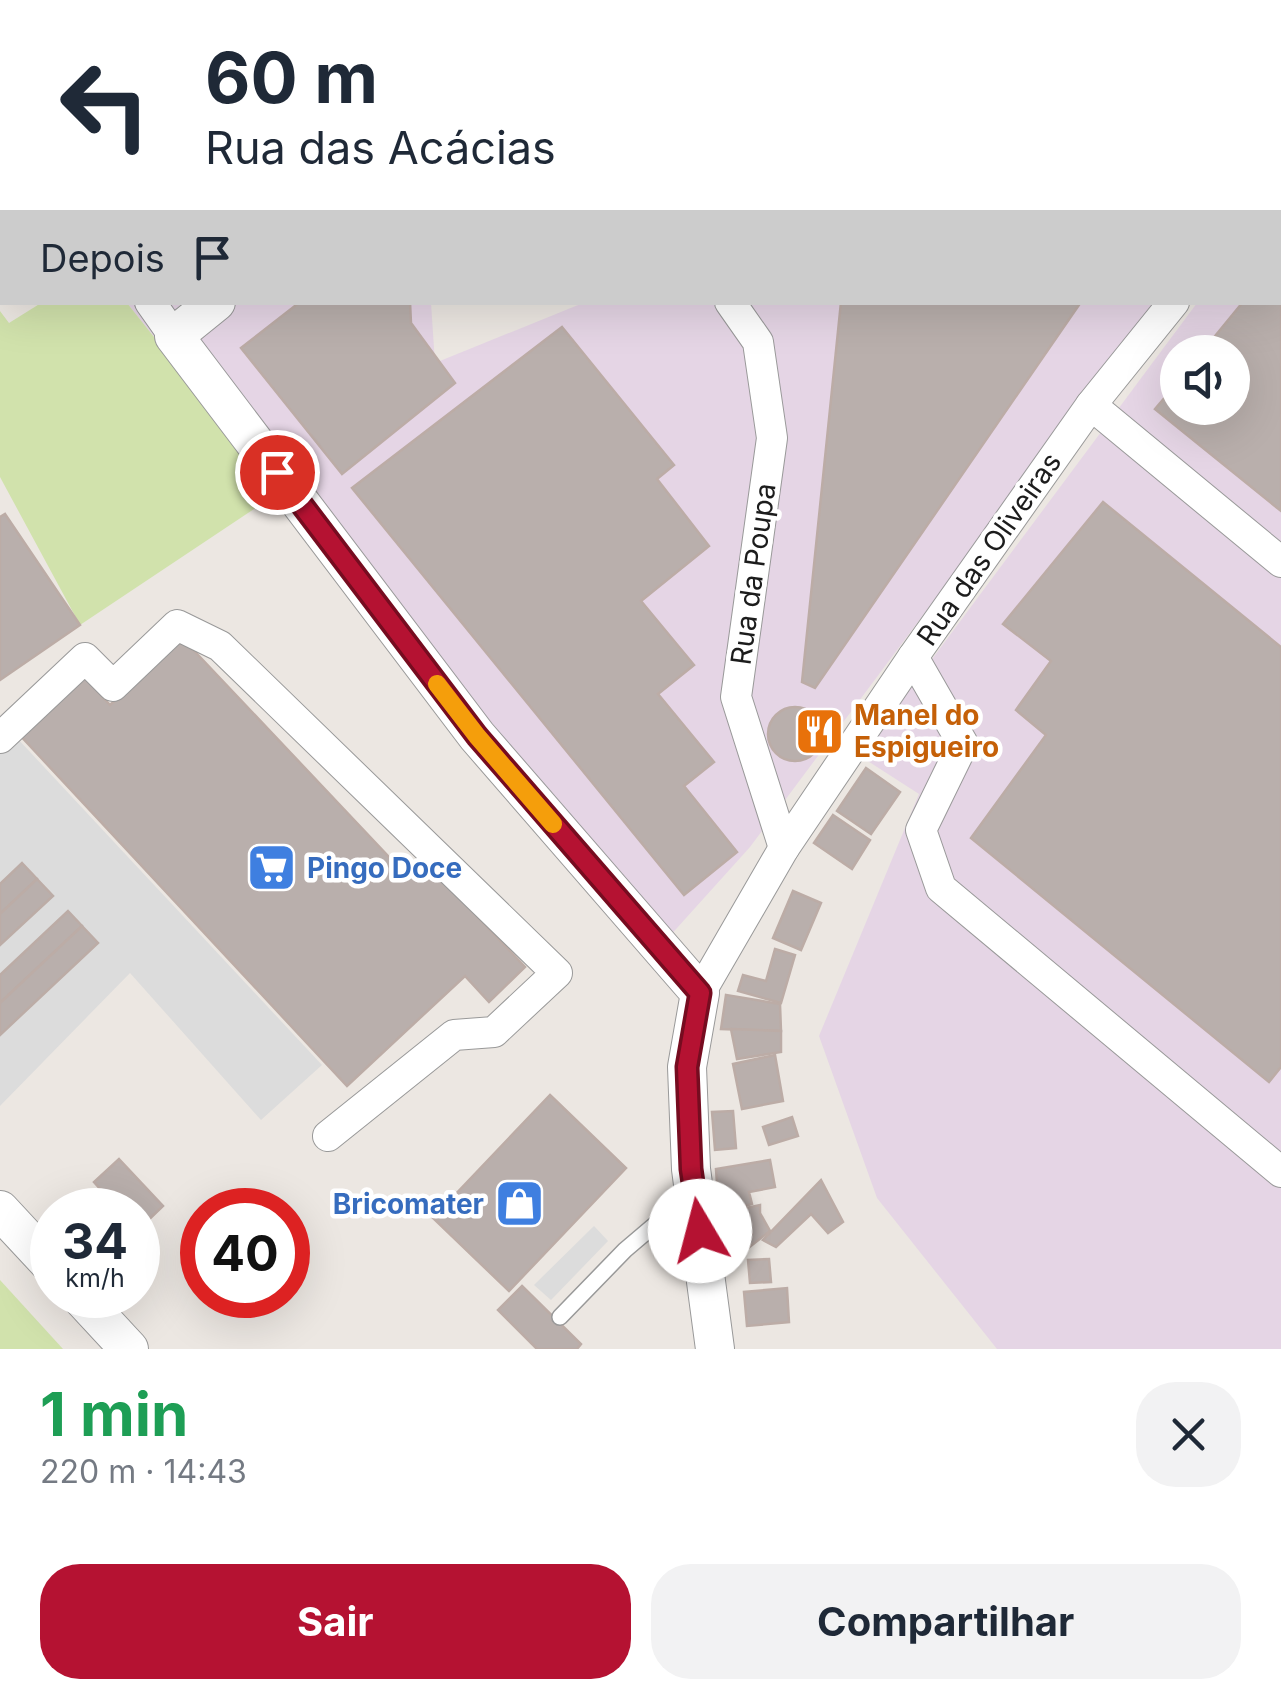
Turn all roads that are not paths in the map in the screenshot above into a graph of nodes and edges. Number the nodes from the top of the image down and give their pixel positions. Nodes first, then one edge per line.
1 (152, 305) edge
2 (212, 305) edge
3 (732, 305) edge
4 (1172, 305) edge
5 (174, 336) junction
6 (1091, 404) junction
7 (1281, 562) edge
8 (913, 657) junction
9 (0, 738) edge
10 (784, 848) junction
11 (700, 993) junction
12 (328, 1136) dead end
13 (1281, 1172) edge
14 (694, 1192) junction
15 (0, 1210) edge
16 (30, 1242) edge
17 (560, 1317) dead end
18 (100, 1318) edge
19 (129, 1349) edge
20 (715, 1349) edge

1 - 5 street
2 - 5 street
3 - 10 street, Rua da Poupa
4 - 6 street, Rua das Oliveiras
5 - 11 street
6 - 7 street
6 - 8 street, Rua das Oliveiras
8 - 10 street, Rua das Oliveiras
8 - 13 street
9 - 12 street
10 - 11 street, Rua das Oliveiras
11 - 14 street
14 - 17 lane
14 - 20 street
15 - 16 street
18 - 19 street

